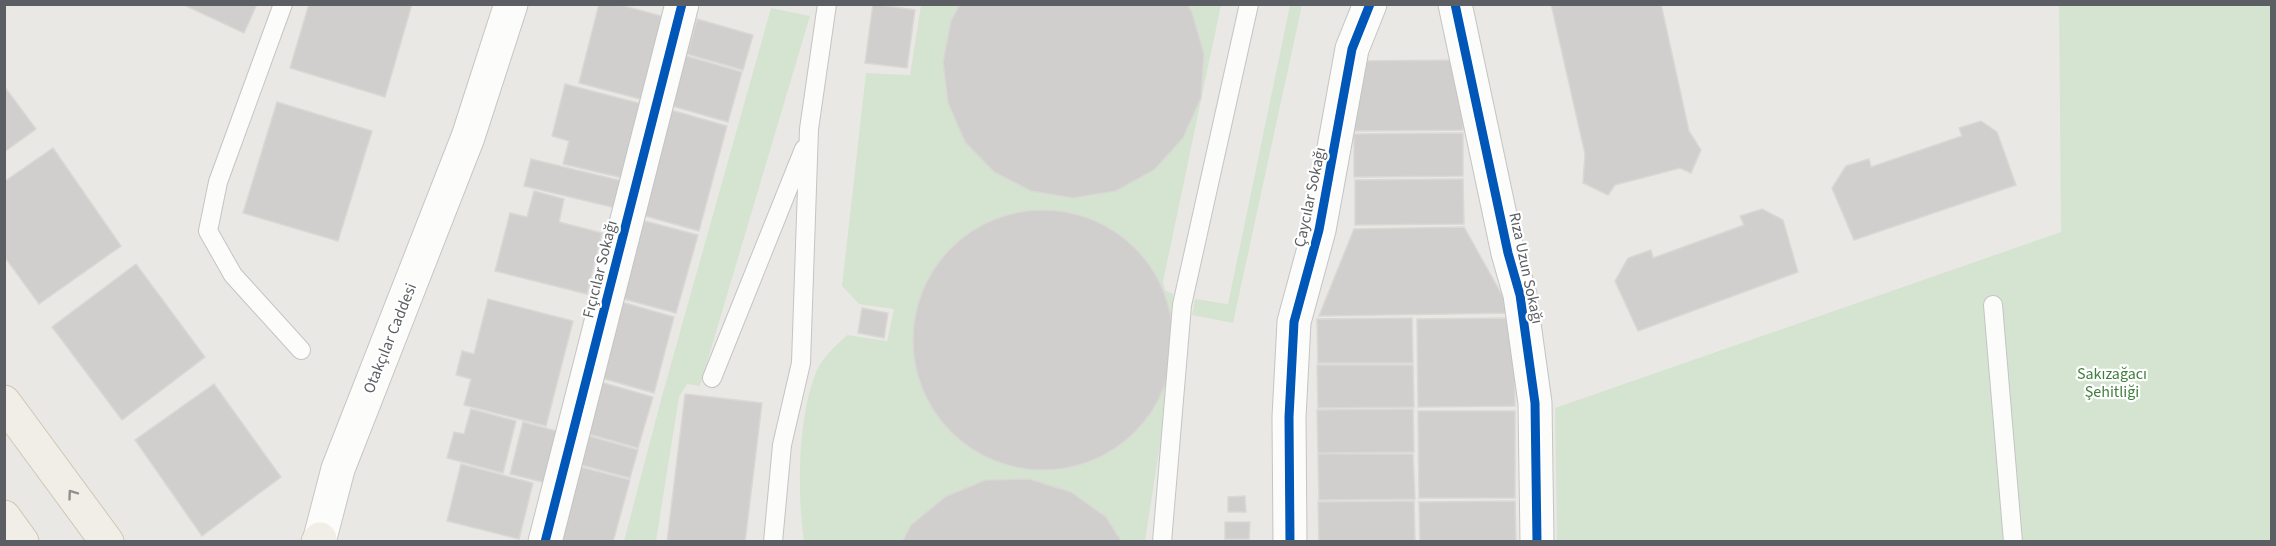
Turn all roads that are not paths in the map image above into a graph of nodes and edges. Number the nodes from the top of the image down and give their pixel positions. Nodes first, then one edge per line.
1 (283, 4) edge
2 (511, 4) edge
3 (682, 4) edge
4 (827, 4) edge
5 (1249, 4) edge
6 (1370, 4) edge
7 (1455, 4) edge
8 (809, 135) junction
9 (1993, 305) dead end
10 (301, 350) dead end
11 (712, 378) dead end
12 (4, 402) edge
13 (4, 517) edge
14 (323, 541) edge
15 (22, 542) edge
16 (107, 542) edge
17 (544, 542) edge
18 (773, 542) edge
19 (1162, 542) edge
20 (1290, 542) edge
21 (1538, 542) edge
22 (2013, 542) edge

1 - 10 lane
2 - 14 street, Otakçılar Caddesi
3 - 17 street, Fıçıcılar Sokağı
4 - 8 lane
5 - 19 lane
6 - 20 street, Çaycılar Sokağı
7 - 21 street, Rıza Uzun Sokağı
8 - 11 lane
8 - 18 lane
9 - 22 lane
16 -> 12 main road
13 - 15 main road

